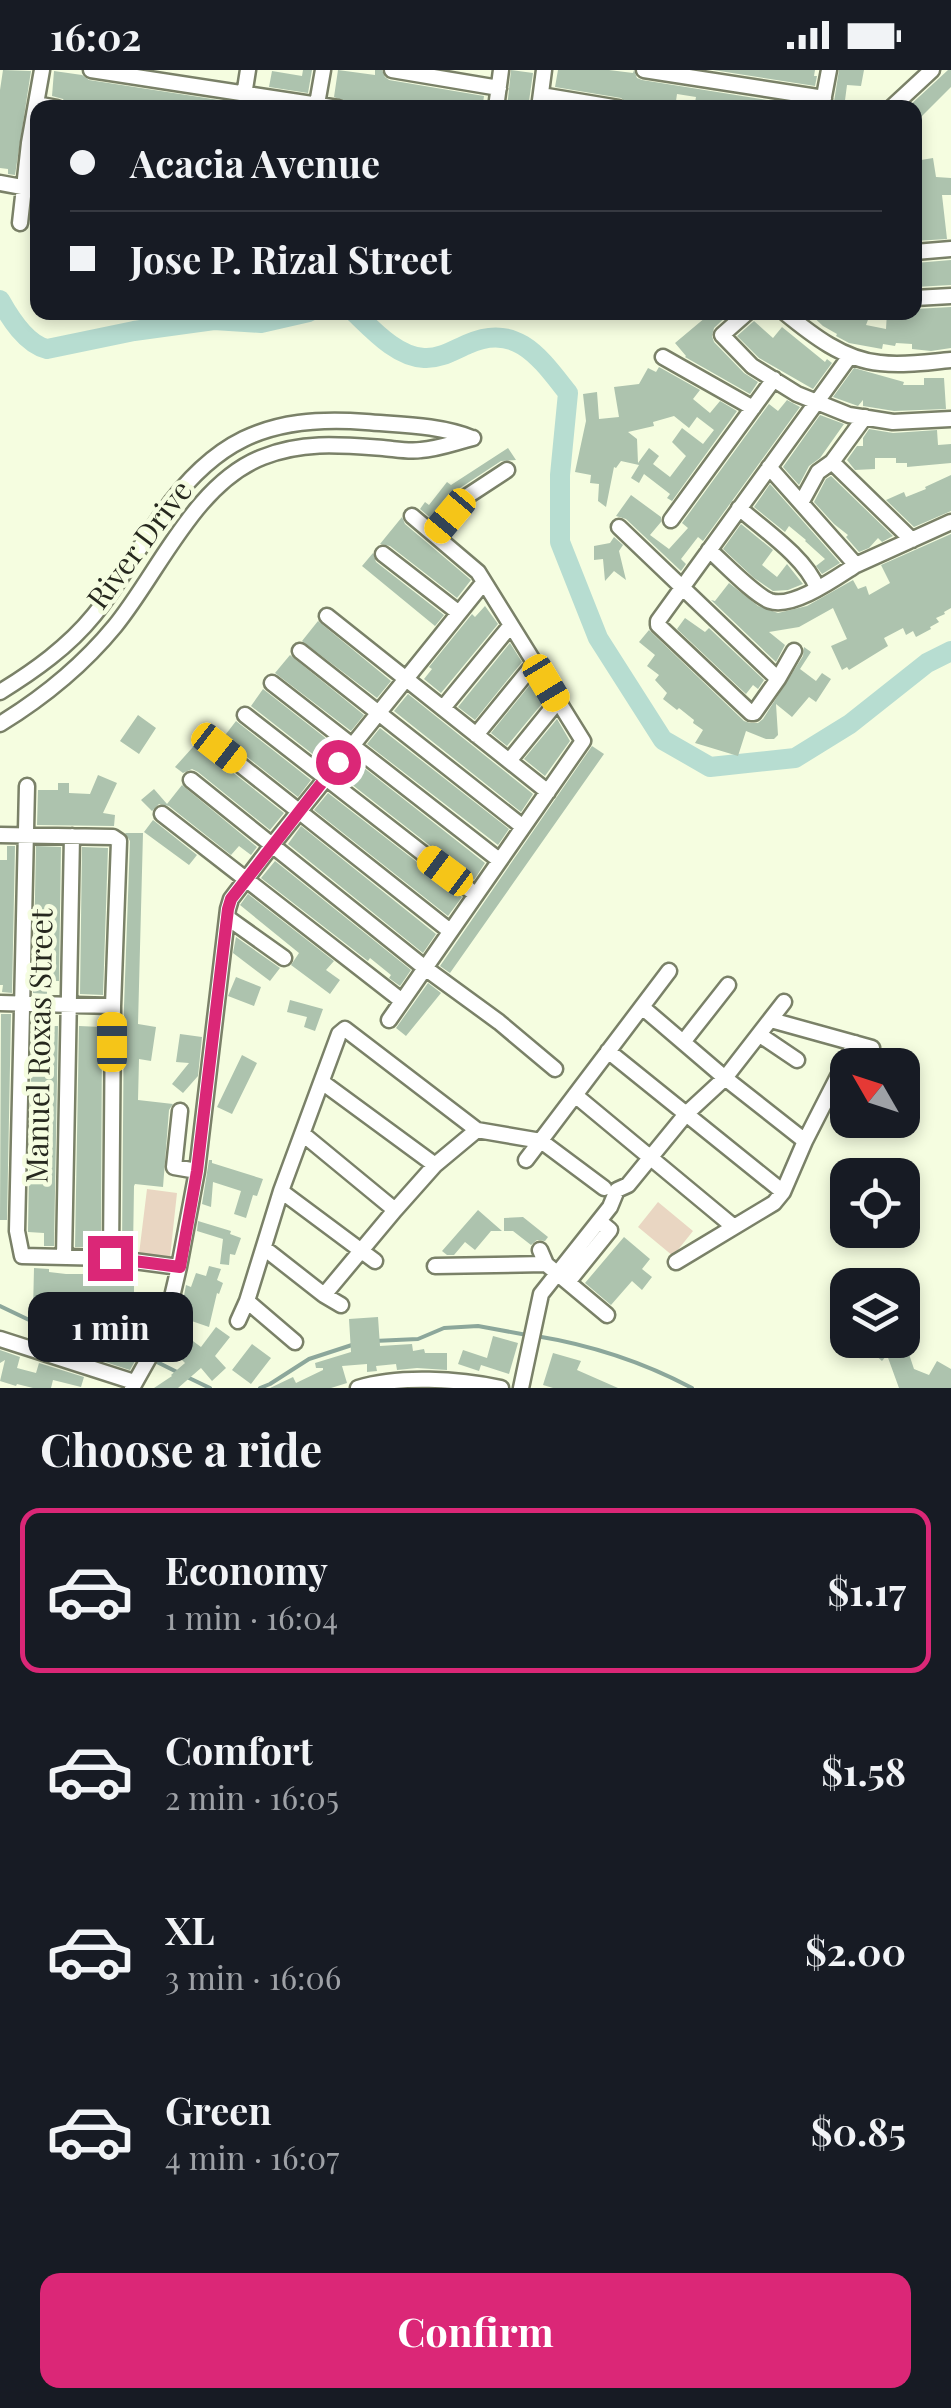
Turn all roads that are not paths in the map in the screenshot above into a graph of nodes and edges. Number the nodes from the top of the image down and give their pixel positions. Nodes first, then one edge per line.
1 (42, 70) edge
2 (90, 70) edge
3 (248, 70) edge
4 (323, 70) edge
5 (392, 70) edge
6 (502, 70) edge
7 (544, 70) edge
8 (644, 70) edge
9 (829, 70) edge
10 (932, 70) edge
11 (499, 88) junction
12 (37, 100) edge
13 (243, 100) edge
14 (319, 100) edge
15 (497, 100) edge
16 (540, 100) edge
17 (807, 100) edge
18 (824, 100) edge
19 (900, 100) edge
20 (0, 183) edge
21 (30, 189) edge
22 (30, 192) edge
23 (20, 222) dead end
24 (951, 249) edge
25 (922, 251) edge
26 (951, 296) edge
27 (922, 298) edge
28 (739, 320) edge
29 (794, 320) edge
30 (850, 356) junction
31 (663, 358) dead end
32 (951, 360) edge
33 (774, 380) junction
34 (817, 403) junction
35 (754, 408) junction
36 (865, 417) junction
37 (951, 419) edge
38 (832, 462) junction
39 (769, 467) junction
40 (508, 470) dead end
41 (801, 503) junction
42 (739, 508) junction
43 (412, 516) dead end
44 (671, 520) dead end
45 (951, 522) edge
46 (619, 527) dead end
47 (434, 535) junction
48 (912, 540) junction
49 (709, 550) junction
50 (383, 554) dead end
51 (856, 565) junction
52 (484, 582) junction
53 (682, 588) junction
54 (817, 588) junction
55 (459, 614) junction
56 (327, 616) dead end
57 (511, 626) junction
58 (300, 651) dead end
59 (794, 651) dead end
60 (534, 664) junction
61 (406, 679) junction
62 (778, 679) junction
63 (272, 682) dead end
64 (0, 692) edge
65 (558, 702) junction
66 (442, 708) junction
67 (378, 713) junction
68 (245, 714) dead end
69 (0, 724) edge
70 (476, 736) junction
71 (352, 746) junction
72 (219, 748) dead end
73 (509, 761) junction
74 (325, 779) junction
75 (191, 780) dead end
76 (27, 786) dead end
77 (548, 792) junction
78 (299, 811) junction
79 (162, 814) dead end
80 (523, 827) junction
81 (0, 835) edge
82 (26, 835) junction
83 (72, 836) junction
84 (273, 844) junction
85 (499, 860) junction
86 (246, 880) junction
87 (475, 894) junction
88 (228, 918) junction
89 (450, 931) junction
90 (284, 958) dead end
91 (425, 968) junction
92 (669, 971) dead end
93 (728, 985) dead end
94 (402, 1000) junction
95 (784, 1002) dead end
96 (0, 1003) edge
97 (22, 1003) junction
98 (67, 1005) junction
99 (113, 1006) junction
100 (642, 1007) junction
101 (389, 1020) dead end
102 (772, 1020) junction
103 (760, 1035) junction
104 (684, 1041) junction
105 (854, 1043) junction
106 (872, 1048) dead end
107 (608, 1052) junction
108 (796, 1060) dead end
109 (555, 1069) dead end
110 (725, 1078) junction
111 (322, 1082) junction
112 (575, 1095) junction
113 (180, 1111) dead end
114 (686, 1114) junction
115 (477, 1130) junction
116 (304, 1135) junction
117 (541, 1141) junction
118 (805, 1141) junction
119 (651, 1158) junction
120 (526, 1160) dead end
121 (436, 1165) junction
122 (197, 1171) junction
123 (604, 1188) dead end
124 (282, 1191) junction
125 (783, 1192) junction
126 (395, 1210) junction
127 (734, 1226) junction
128 (0, 1230) edge
129 (16, 1230) junction
130 (264, 1248) junction
131 (362, 1250) junction
132 (64, 1257) junction
133 (110, 1258) junction
134 (375, 1261) dead end
135 (676, 1262) dead end
136 (436, 1266) dead end
137 (180, 1267) junction
138 (553, 1267) junction
139 (324, 1295) junction
140 (247, 1301) junction
141 (341, 1306) dead end
142 (607, 1315) dead end
143 (238, 1320) dead end
144 (0, 1339) edge
145 (294, 1342) dead end
146 (440, 1384) edge
147 (133, 1385) edge
148 (358, 1388) edge
149 (501, 1388) edge
150 (521, 1388) edge

1 - 12 street
2 - 13 street
3 - 13 street
4 - 14 street
5 - 11 street
6 - 11 street
7 - 16 street
8 - 17 street
9 - 18 street
10 - 19 street
11 - 15 street
20 - 21 street
22 - 23 street
24 - 25 street
26 - 27 street
28 - 33 street
29 - 30 street
30 - 32 street
30 - 34 street
31 - 35 street
33 - 34 street
33 - 35 street
34 - 36 street
34 - 39 street
35 - 44 street
36 - 37 street
36 - 38 street
38 - 41 street
38 - 48 street
39 - 41 street
39 - 42 street
40 - 47 street
41 - 51 street
42 - 49 street
42 - 54 street
43 - 47 street
45 - 48 street
46 - 53 street
47 - 52 street
48 - 51 street
49 - 53 street
49 - 54 street
50 - 55 street
51 - 54 street
52 - 55 street
52 - 57 street
53 - 62 street
53 - 62 street
55 - 61 street
56 - 61 street
57 - 60 street
57 - 66 street
58 - 67 street
59 - 62 street
60 - 65 street
60 - 70 street
61 - 66 street
61 - 67 street
63 - 71 street
64 - 69 street, River Drive
65 - 73 street
65 - 77 street
66 - 70 street
67 - 71 street
67 - 80 street
68 - 74 street
70 - 73 street
71 - 74 street
71 - 85 street
72 - 78 street
73 - 77 street
74 - 78 street
74 - 87 street
75 - 84 street
76 - 82 street
77 - 80 street
78 - 84 street
78 - 89 street
79 - 86 street
80 - 85 street
81 - 82 street
82 - 83 street
82 - 97 street
83 - 98 street, Manuel Roxas Street
83 - 99 street
84 - 86 street
84 - 91 street
85 - 87 street
86 - 88 street
86 - 94 street
87 - 89 street
88 - 90 street
88 - 122 street
89 - 91 street
91 - 94 street
91 - 109 street
92 - 100 street
93 - 104 street
94 - 101 street
95 - 102 street
96 - 97 street
97 - 98 street
97 - 129 street
98 - 99 street
98 - 132 street, Manuel Roxas Street
99 - 133 street
100 - 104 street
100 - 107 street
102 - 103 street
102 - 105 street
103 - 108 street
103 - 110 street
104 - 110 street
105 - 106 street
105 - 118 street
107 - 112 street
107 - 114 street
110 - 114 street
110 - 118 street
111 - 115 street
111 - 116 street
111 - 121 street
112 - 117 street
112 - 119 street
113 - 122 street
114 - 119 street
114 - 125 street
115 - 117 street
115 - 121 street
116 - 124 street
116 - 126 street
117 - 120 street
117 - 123 street
118 - 125 street
119 - 127 street
119 - 138 street
121 - 126 street
122 - 137 street
124 - 130 street
124 - 131 street
125 - 127 street
126 - 131 street
127 - 135 street
128 - 129 street
129 - 132 street
130 - 139 street
130 - 140 street
131 - 134 street
131 - 139 street
132 - 133 street
133 - 137 street
136 - 138 street
137 - 147 street
138 - 142 street
138 - 150 street
139 - 141 street
140 - 143 street
140 - 145 street
144 - 147 street
146 - 148 street
146 - 149 street

